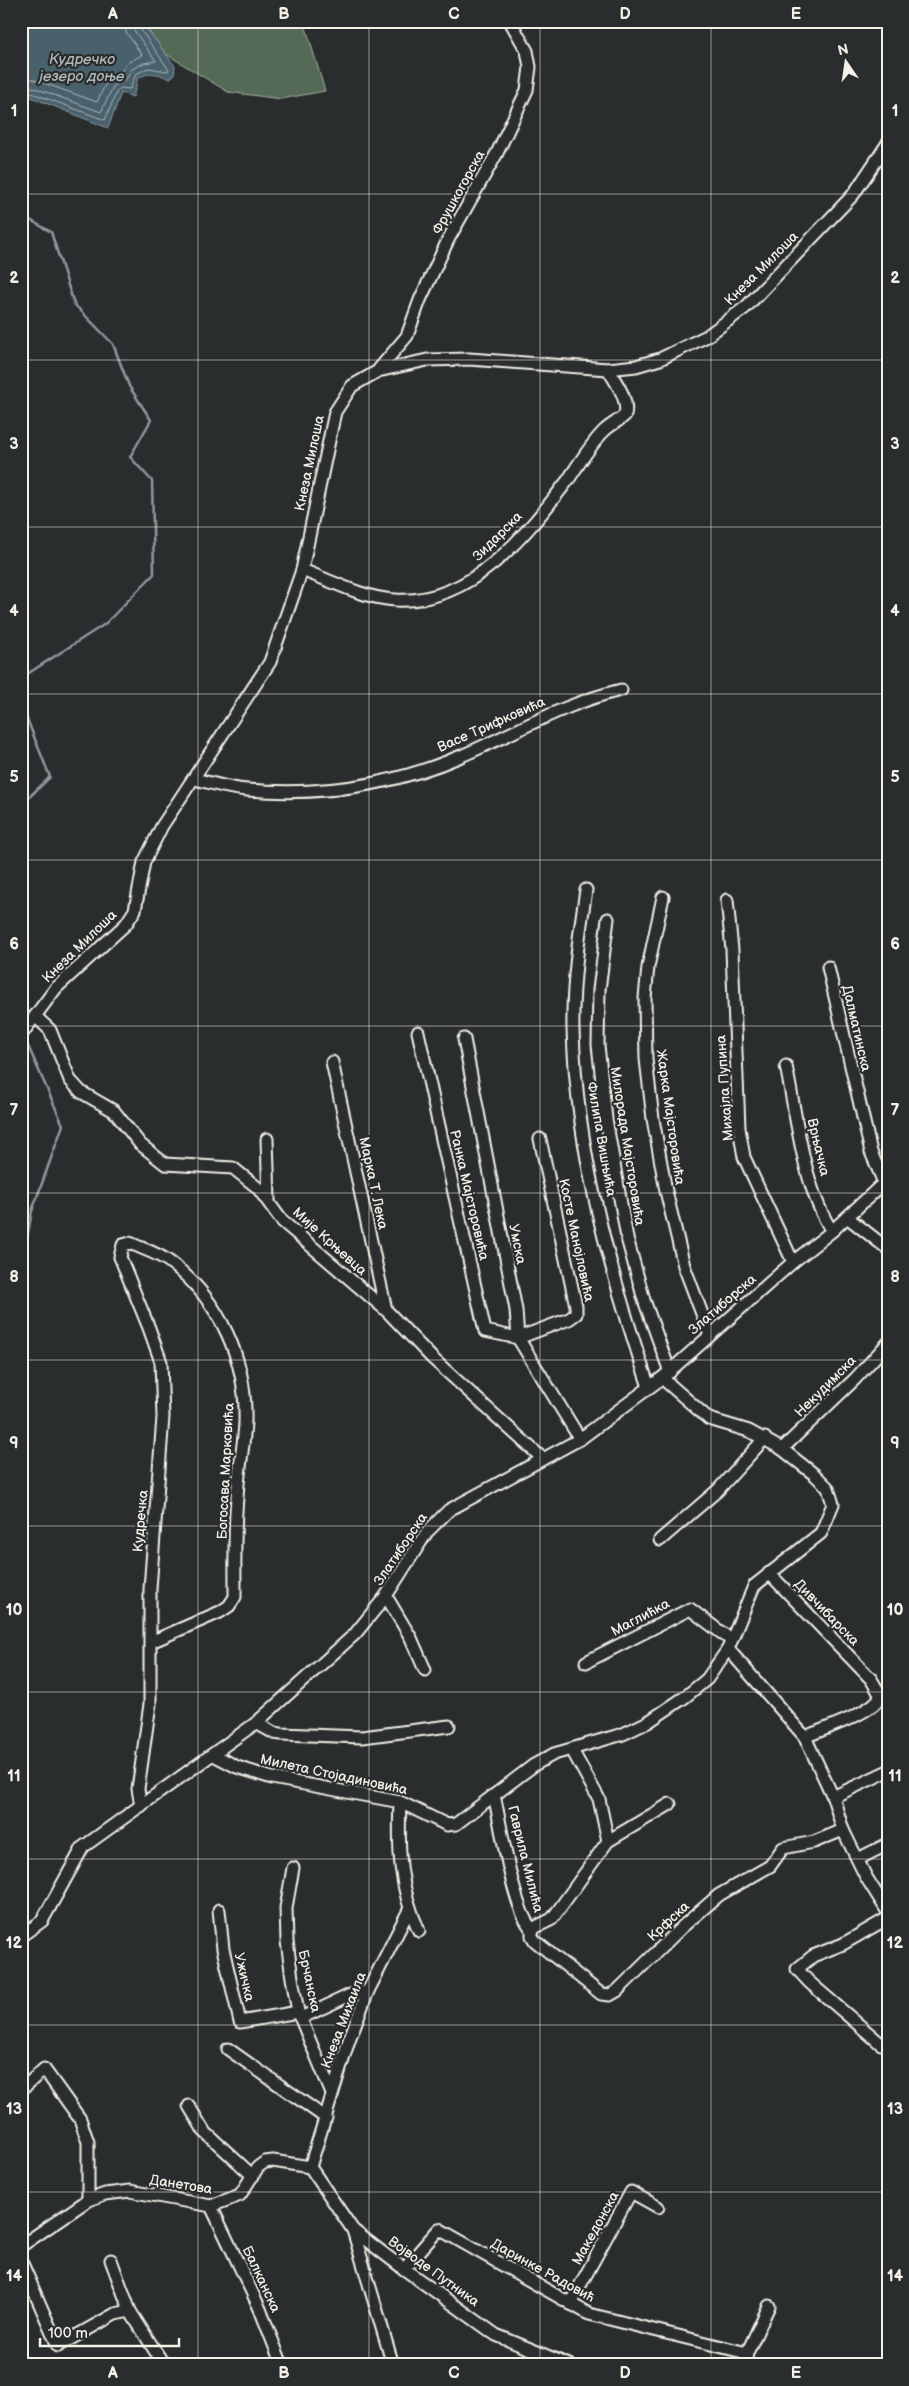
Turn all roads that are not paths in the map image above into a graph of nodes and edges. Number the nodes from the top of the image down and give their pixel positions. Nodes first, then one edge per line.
1 (510, 21) edge
2 (888, 144) edge
3 (608, 369) junction
4 (378, 371) junction
5 (302, 570) junction
6 (622, 690) dead end
7 (195, 779) junction
8 (586, 890) dead end
9 (663, 897) dead end
10 (727, 900) dead end
11 (608, 919) dead end
12 (828, 967) dead end
13 (35, 1016) junction
14 (24, 1032) edge
15 (418, 1032) dead end
16 (464, 1039) dead end
17 (332, 1062) dead end
18 (786, 1066) dead end
19 (267, 1139) dead end
20 (540, 1139) dead end
21 (886, 1181) edge
22 (268, 1200) junction
23 (847, 1217) junction
24 (832, 1231) junction
25 (123, 1246) joint
26 (888, 1250) edge
27 (793, 1262) junction
28 (386, 1310) junction
29 (710, 1335) junction
30 (518, 1338) junction
31 (888, 1343) edge
32 (666, 1375) junction
33 (649, 1387) junction
34 (765, 1438) junction
35 (580, 1439) junction
36 (782, 1449) junction
37 (542, 1458) junction
38 (660, 1540) dead end
39 (769, 1574) junction
40 (386, 1596) junction
41 (151, 1642) junction
42 (729, 1644) junction
43 (586, 1662) dead end
44 (424, 1670) dead end
45 (884, 1695) edge
46 (256, 1723) junction
47 (448, 1726) dead end
48 (805, 1737) junction
49 (572, 1750) junction
50 (214, 1754) junction
51 (888, 1771) edge
52 (494, 1795) junction
53 (833, 1797) junction
54 (400, 1802) junction
55 (670, 1804) dead end
56 (141, 1806) junction
57 (843, 1830) junction
58 (608, 1841) junction
59 (888, 1844) edge
60 (858, 1860) junction
61 (293, 1868) dead end
62 (220, 1910) dead end
63 (409, 1910) junction
64 (888, 1912) edge
65 (888, 1918) edge
66 (532, 1929) junction
67 (419, 1931) dead end
68 (21, 1936) edge
69 (368, 1991) junction
70 (300, 2015) junction
71 (881, 2044) dead end
72 (228, 2050) dead end
73 (21, 2090) edge
74 (332, 2094) junction
75 (189, 2106) dead end
76 (326, 2118) junction
77 (310, 2167) junction
78 (253, 2176) junction
79 (88, 2200) junction
80 (211, 2206) junction
81 (658, 2207) dead end
82 (353, 2230) junction
83 (21, 2246) edge
84 (111, 2260) dead end
85 (21, 2261) edge
86 (404, 2269) junction
87 (570, 2304) junction
88 (769, 2306) dead end
89 (130, 2311) junction
90 (746, 2359) edge
91 (164, 2365) edge
92 (282, 2365) edge
93 (393, 2365) edge
94 (568, 2365) edge

1 - 4 street, Фрушкогорска
2 - 3 street, Кнеза Милоша
3 - 4 street, Кнеза Милоша
3 - 5 street, Зидарска
4 - 5 street, Кнеза Милоша
5 - 7 street, Кнеза Милоша
6 - 7 street, Васе Трифковића
7 - 13 street, Кнеза Милоша
8 - 33 street, Филипа Вишњића
9 - 29 street, Жарка Мајсторовића
10 - 27 street, Михајла Пупина
11 - 32 street, Милорада Мајсторовића
12 - 21 street, Далматинска
13 - 14 street, Кнеза Милоша
13 - 22 street, Мије Крњевца
15 - 30 street, Ранка Мајсторовића
16 - 30 street, Умска
17 - 28 street, Марка Т. Лека
18 - 24 street, Врњачка
19 - 22 street
20 - 30 street, Косте Манојловића
21 - 23 street, Златиборска
22 - 28 street, Мије Крњевца
23 - 24 street, Златиборска
23 - 26 street
24 - 27 street, Златиборска
25 - 41 street, Кудречка
25 - 41 street, Богосава Марковића
27 - 29 street, Златиборска
28 - 37 street, Мије Крњевца
29 - 32 street, Златиборска
30 - 35 street, Умска
31 - 36 street, Некудимска
32 - 33 street, Златиборска
32 - 34 street
33 - 35 street, Златиборска
34 - 36 street
34 - 38 street
35 - 37 street, Златиборска
36 - 39 street
37 - 40 street, Златиборска
39 - 42 street
39 - 45 street, Дивчибарска
40 - 44 street
40 - 46 street, Златиборска
41 - 56 street, Кудречка
42 - 43 street, Маглићка
42 - 48 street
42 - 49 street
45 - 48 street
46 - 47 street
46 - 50 street, Златиборска
48 - 53 street
49 - 52 street
49 - 58 street
50 - 54 street, Милета Стојадиновића
50 - 56 street, Златиборска
51 - 53 street
52 - 54 street, Милета Стојадиновића
52 - 66 street, Гаврила Милића
53 - 57 street
54 - 63 street
55 - 58 street
56 - 68 street, Златиборска
57 - 60 street
57 - 66 street, Крфска
58 - 66 street
59 - 60 street
60 - 64 street
61 - 70 street, Брчанска
62 - 70 street, Ужичка
63 - 67 street
63 - 69 street, Кнеза Михаила
65 - 71 street
69 - 70 street
69 - 74 street, Кнеза Михаила
70 - 74 street, Брчанска
72 - 76 street
73 - 79 street
74 - 76 street, Кнеза Михаила
75 - 78 street
76 - 77 street
77 - 78 street, Данетова
77 - 82 street, Војводе Путника
78 - 80 street, Данетова
79 - 80 street, Данетова
79 - 83 street, Данетова
80 - 92 street, Балканска
81 - 87 street, Македонска
82 - 86 street, Војводе Путника
82 - 93 street
84 - 89 street
85 - 89 street
86 - 87 street, Даринке Радовић
86 - 94 street, Војводе Путника
87 - 90 street, Даринке Радовић
88 - 90 street
89 - 91 street

